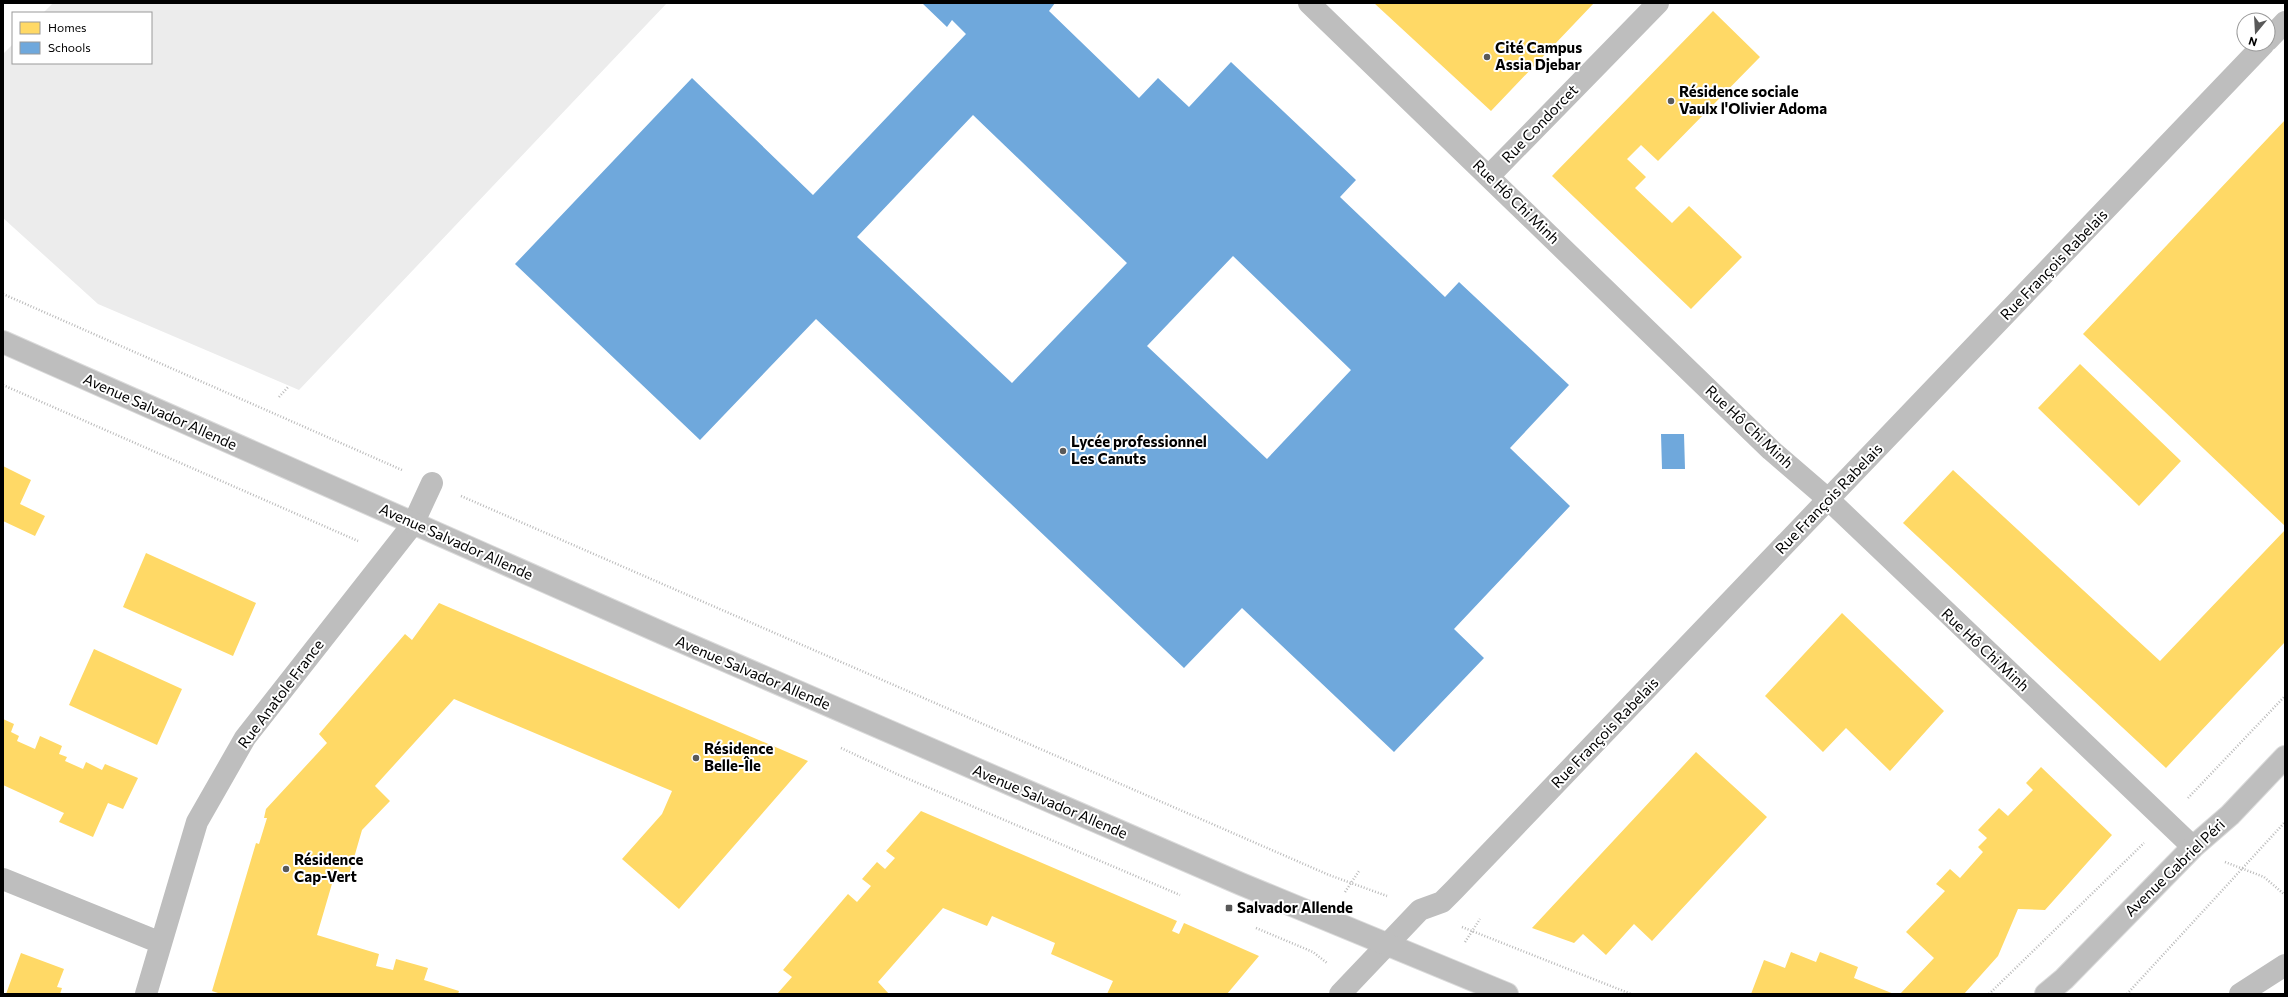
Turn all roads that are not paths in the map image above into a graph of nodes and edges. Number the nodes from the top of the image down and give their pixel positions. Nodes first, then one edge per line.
1 (1309, 3) edge
2 (1658, 3) edge
3 (2285, 22) edge
4 (2276, 32) edge
5 (2256, 52) edge
6 (1489, 176) junction
7 (3, 342) edge
8 (432, 483) road end
9 (1829, 500) junction
10 (413, 524) junction
11 (2285, 757) edge
12 (2193, 847) junction
13 (3, 879) edge
14 (161, 943) junction
15 (1388, 945) junction
16 (2285, 965) edge
17 (2060, 986) edge
18 (146, 994) edge
19 (1340, 994) edge
20 (1507, 994) edge
21 (2046, 994) edge
22 (2240, 994) edge

1 - 6 street, Rue Hô Chi Minh
2 - 6 street, Rue Condorcet
3 - 4 street
5 - 9 street, Rue François Rabelais
6 - 9 street, Rue Hô Chi Minh
7 - 10 street, Avenue Salvador Allende
8 - 10 street, Rue Anatole France
9 - 12 street, Rue Hô Chi Minh
9 - 15 street, Rue François Rabelais
10 - 14 street, Rue Anatole France
10 - 15 street, Avenue Salvador Allende
11 - 12 street, Avenue Gabriel Péri
12 - 17 street, Avenue Gabriel Péri
13 - 14 street
14 - 18 street, Rue Anatole France
15 - 19 street, Rue François Rabelais
15 - 20 street, Avenue Salvador Allende
16 - 22 street
17 - 21 street, Avenue Gabriel Péri

